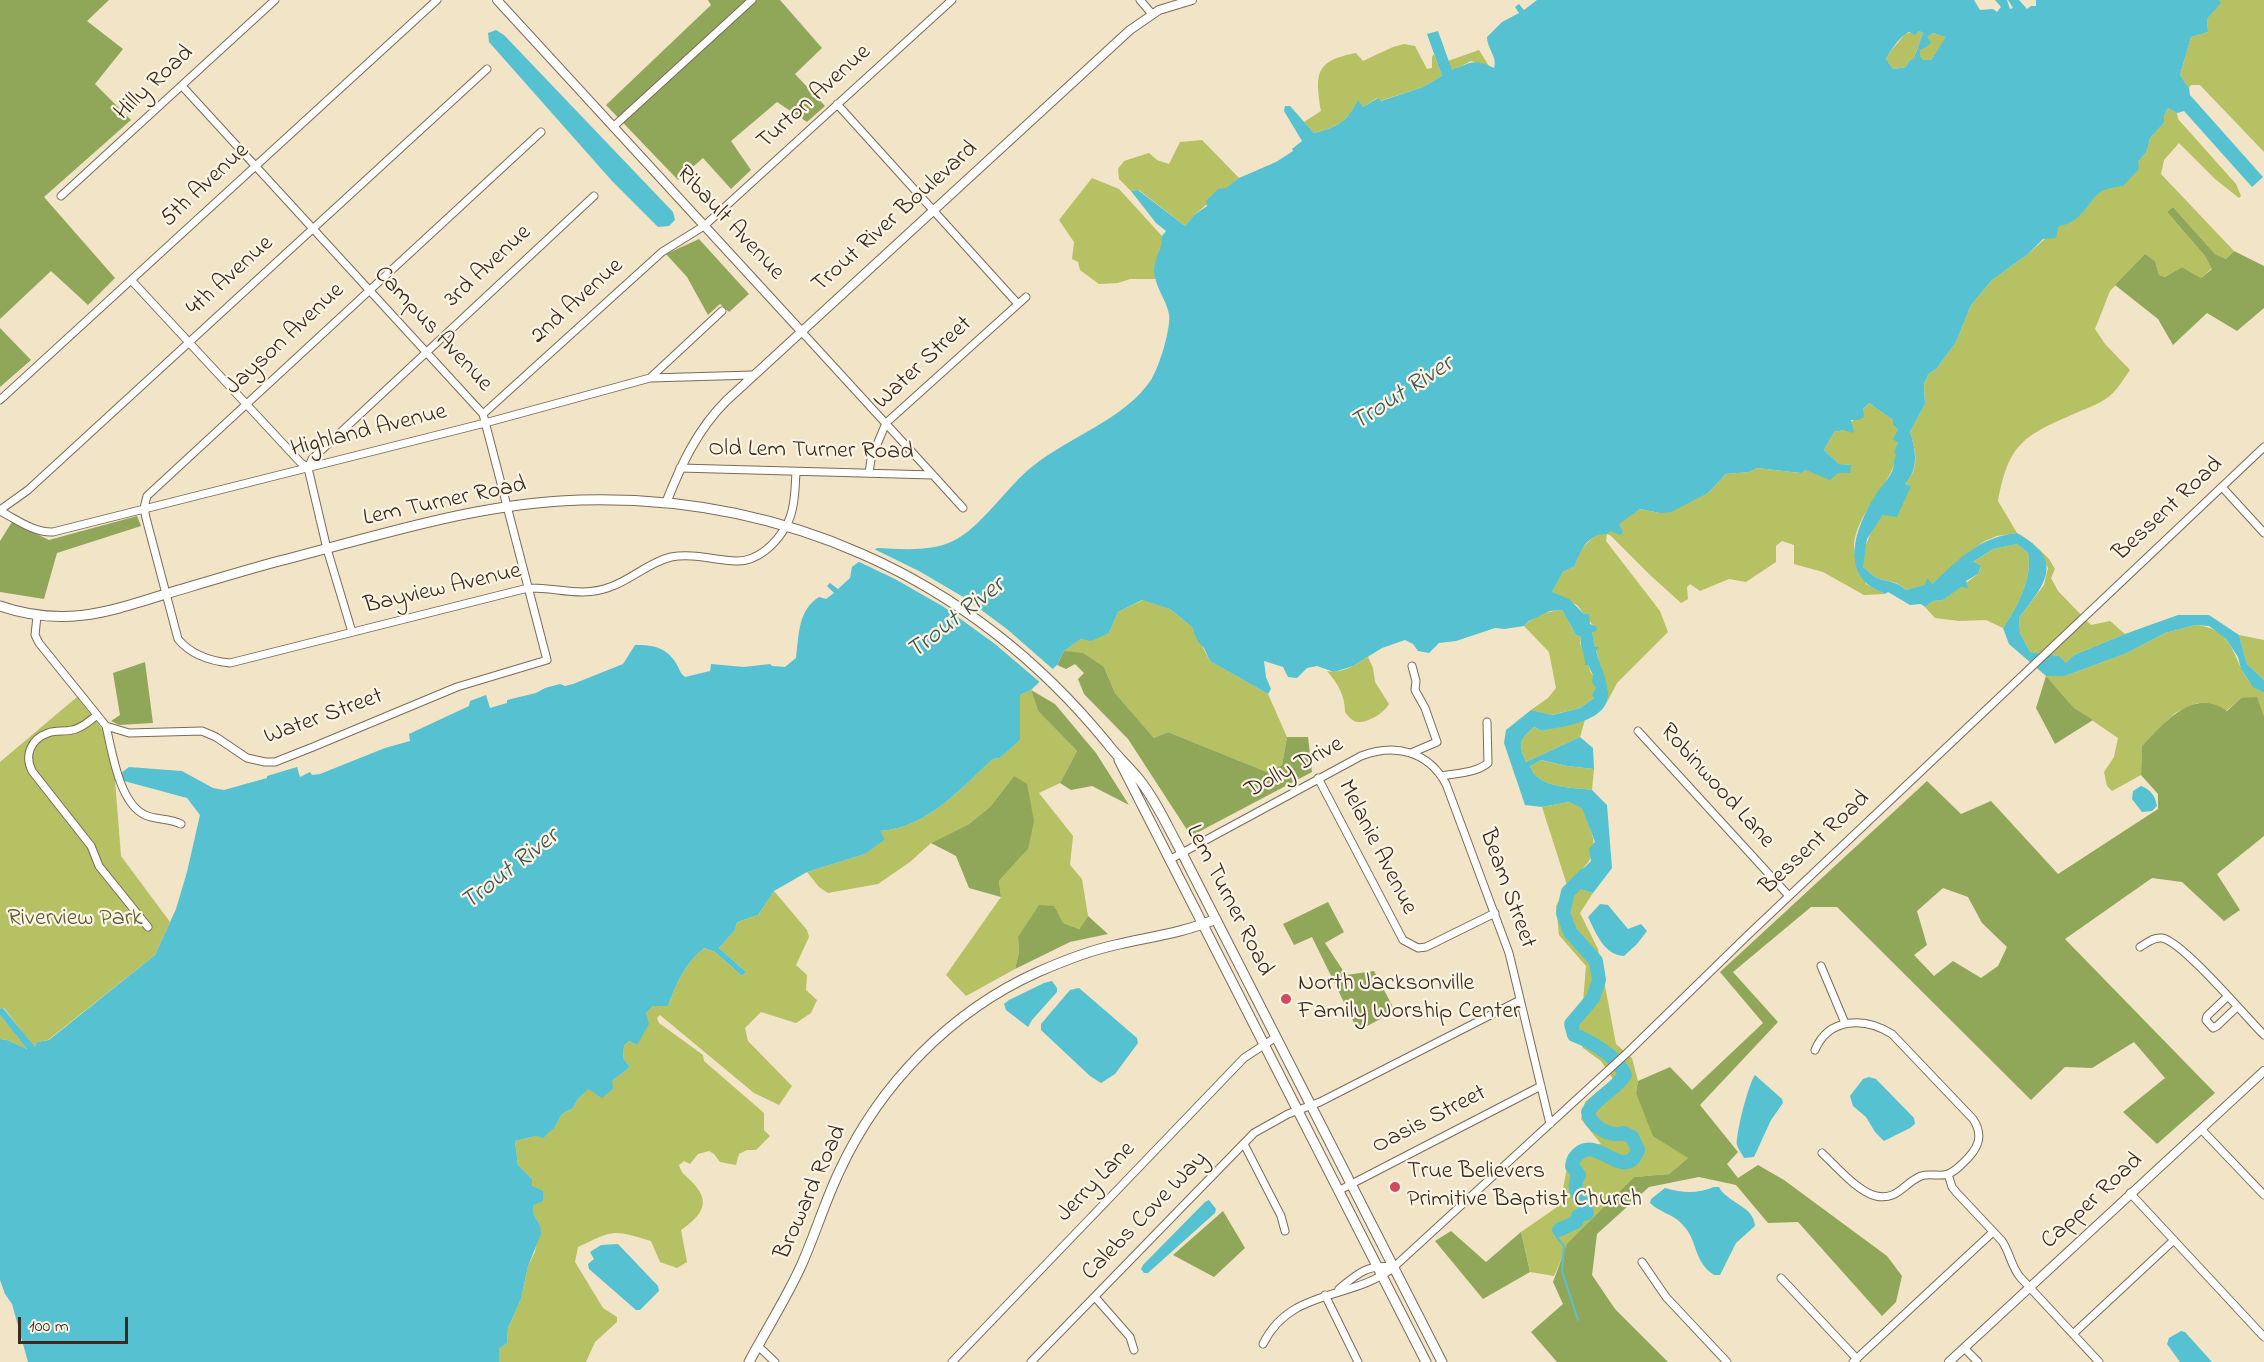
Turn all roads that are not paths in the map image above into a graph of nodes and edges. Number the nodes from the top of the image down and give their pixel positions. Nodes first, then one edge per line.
1 (275, 0) edge
2 (437, 0) edge
3 (497, 0) edge
4 (753, 0) edge
5 (952, 0) edge
6 (1140, 0) edge
7 (1192, 0) edge
8 (1152, 14) junction
9 (487, 69) dead end
10 (182, 86) junction
11 (837, 104) junction
12 (613, 127) junction
13 (541, 132) dead end
14 (255, 167) junction
15 (61, 196) dead end
16 (594, 196) dead end
17 (933, 210) junction
18 (704, 226) junction
19 (312, 229) junction
20 (132, 281) junction
21 (369, 290) junction
22 (1026, 297) dead end
23 (1018, 304) junction
24 (722, 311) dead end
25 (801, 331) junction
26 (188, 342) junction
27 (426, 353) junction
28 (753, 375) junction
29 (650, 378) junction
30 (0, 400) edge
31 (246, 403) junction
32 (483, 414) junction
33 (485, 423) junction
34 (886, 423) junction
35 (2264, 447) edge
36 (308, 468) junction
37 (680, 468) junction
38 (796, 472) junction
39 (869, 473) junction
40 (933, 475) junction
41 (2222, 487) junction
42 (666, 503) junction
43 (506, 507) junction
44 (144, 508) junction
45 (963, 508) dead end
46 (0, 511) edge
47 (787, 525) junction
48 (2264, 533) edge
49 (327, 549) junction
50 (528, 588) junction
51 (166, 594) junction
52 (0, 606) edge
53 (37, 616) junction
54 (352, 632) junction
55 (546, 660) joint
56 (1412, 666) dead end
57 (96, 716) junction
58 (1487, 722) dead end
59 (106, 726) junction
60 (1638, 731) dead end
61 (1411, 753) junction
62 (1116, 754) junction
63 (1441, 776) junction
64 (1318, 778) junction
65 (181, 824) dead end
66 (1182, 853) junction
67 (1169, 860) junction
68 (1789, 896) junction
69 (1495, 913) junction
70 (1216, 919) junction
71 (1202, 925) junction
72 (148, 927) dead end
73 (2140, 947) dead end
74 (1821, 966) dead end
75 (2227, 997) junction
76 (1521, 1000) junction
77 (2237, 1007) junction
78 (1845, 1023) junction
79 (2264, 1035) edge
80 (1276, 1037) junction
81 (1263, 1045) junction
82 (1815, 1050) dead end
83 (2264, 1071) edge
84 (1541, 1086) junction
85 (1311, 1105) junction
86 (1297, 1111) junction
87 (1550, 1124) junction
88 (2201, 1129) junction
89 (1244, 1144) junction
90 (1822, 1153) dead end
91 (1948, 1174) junction
92 (1351, 1183) junction
93 (1338, 1191) junction
94 (2130, 1193) junction
95 (2264, 1195) edge
96 (1285, 1231) dead end
97 (1993, 1232) junction
98 (2174, 1240) junction
99 (1642, 1262) dead end
100 (1376, 1265) junction
101 (1394, 1267) junction
102 (1382, 1277) junction
103 (1781, 1278) dead end
104 (2029, 1287) junction
105 (1337, 1291) junction
106 (1325, 1295) junction
107 (1095, 1297) junction
108 (2073, 1334) junction
109 (2264, 1337) edge
110 (1263, 1344) dead end
111 (758, 1346) junction
112 (1964, 1348) junction
113 (1134, 1350) dead end
114 (1855, 1360) edge
115 (749, 1362) edge
116 (775, 1362) edge
117 (952, 1362) edge
118 (1031, 1362) edge
119 (1358, 1362) edge
120 (1426, 1362) edge
121 (1442, 1362) edge
122 (1727, 1362) edge
123 (1949, 1362) edge
124 (1978, 1362) edge
125 (2099, 1362) edge

1 - 10 street, Hilly Road
2 - 14 street, 5th Avenue
3 - 12 street, Ribault Avenue
4 - 12 street
5 - 11 street, Turton Avenue
6 - 8 street
7 - 8 street, Trout River Boulevard
8 - 17 street, Trout River Boulevard
9 - 19 street, 4th Avenue
10 - 14 street, Campus Avenue
10 - 15 street, Hilly Road
11 - 17 street
11 - 18 street, Turton Avenue
12 - 18 street, Ribault Avenue
13 - 21 street, Jayson Avenue
14 - 19 street, Campus Avenue
14 - 20 street, 5th Avenue
16 - 27 street, 3rd Avenue
17 - 23 street
17 - 25 street, Trout River Boulevard
18 - 25 street, Ribault Avenue
18 - 32 street, 2nd Avenue
19 - 21 street, Campus Avenue
19 - 26 street, 4th Avenue
20 - 26 street
20 - 30 street, 5th Avenue
21 - 27 street, Campus Avenue
21 - 31 street, Jayson Avenue
22 - 23 street, Water Street
23 - 34 street, Water Street
24 - 29 street
25 - 28 street, Trout River Boulevard
25 - 34 street, Ribault Avenue
26 - 31 street
26 - 46 street, 4th Avenue
27 - 32 street, Campus Avenue
27 - 36 street, 3rd Avenue
28 - 29 street, Highland Avenue
28 - 37 street, Trout River Boulevard
29 - 33 street, Highland Avenue
31 - 36 street
31 - 44 street, Jayson Avenue
32 - 33 street, Campus Avenue
33 - 36 street, Highland Avenue
33 - 43 street, Campus Avenue
34 - 39 street, Water Street
34 - 40 street, Ribault Avenue
35 - 41 street, Bessent Road
36 - 44 street, Highland Avenue
36 - 49 street
37 - 38 street, Old Lem Turner Road
37 - 42 street, Trout River Boulevard
38 - 39 street, Old Lem Turner Road
38 - 47 street, Bayview Avenue
39 - 40 street, Old Lem Turner Road
40 - 45 street, Old Lem Turner Road
41 - 48 street
41 - 68 street, Bessent Road
42 - 43 main road, Lem Turner Road
42 - 47 main road, Lem Turner Road
43 - 49 main road, Lem Turner Road
43 - 50 street, Campus Avenue
44 - 46 street, Highland Avenue
44 - 51 street, Bayview Avenue
47 - 50 street, Bayview Avenue
47 - 62 main road, Lem Turner Road
49 - 51 main road, Lem Turner Road
49 - 54 street
50 - 54 street, Bayview Avenue
50 - 55 street, Campus Avenue
51 - 53 main road, Lem Turner Road
51 - 54 street, Bayview Avenue
52 - 53 main road, Lem Turner Road
53 - 57 street
55 - 59 street, Water Street
56 - 61 street
57 - 59 street
57 - 72 street
58 - 63 street
59 - 65 street
60 - 68 street, Robinwood Lane
61 - 63 street, Dolly Drive
61 - 64 street, Dolly Drive
62 - 66 main road, Lem Turner Road
62 - 67 main road, Lem Turner Road
63 - 69 street, Beam Street
64 - 66 street, Dolly Drive
64 - 69 street, Melanie Avenue
66 - 67 street, Dolly Drive
66 - 70 main road, Lem Turner Road
67 - 71 main road, Lem Turner Road
68 - 87 street, Bessent Road
69 - 76 street, Beam Street
70 - 71 main road, Broward Road
70 - 80 main road, Lem Turner Road
71 - 81 main road, Lem Turner Road
71 - 111 main road, Broward Road
73 - 75 street
74 - 78 street
75 - 77 street
75 - 77 street
76 - 84 street, Beam Street
76 - 85 street, Calebs Cove Way
77 - 79 street
78 - 82 street
78 - 91 street
80 - 81 street, Jerry Lane
80 - 85 main road, Lem Turner Road
81 - 86 main road, Lem Turner Road
81 - 117 street, Jerry Lane
83 - 88 street, Capper Road
84 - 87 street, Beam Street
84 - 92 street, Oasis Street
85 - 86 street, Calebs Cove Way
85 - 92 main road, Lem Turner Road
86 - 89 street, Calebs Cove Way
86 - 93 main road, Lem Turner Road
87 - 101 street, Bessent Road
88 - 94 street, Capper Road
88 - 95 street
89 - 96 street
89 - 107 street, Calebs Cove Way
90 - 91 street
91 - 97 street
92 - 93 street, Oasis Street
92 - 101 main road, Lem Turner Road
93 - 100 main road, Lem Turner Road
94 - 98 street
94 - 104 street, Capper Road
97 - 104 street
97 - 114 street
98 - 108 street
98 - 109 street
99 - 122 street
100 - 101 street
100 - 102 main road, Lem Turner Road
100 - 105 street, Bessent Road
101 - 102 street, Bessent Road
101 - 121 main road, Lem Turner Road
102 - 105 street, Bessent Road
102 - 120 main road, Lem Turner Road
103 - 114 street
104 - 108 street
104 - 112 street, Capper Road
105 - 106 street, Bessent Road
106 - 110 street, Bessent Road
106 - 119 street
107 - 113 street
107 - 118 street, Calebs Cove Way
108 - 125 street
111 - 115 main road, Broward Road
111 - 116 street
112 - 123 street, Capper Road
112 - 124 street

